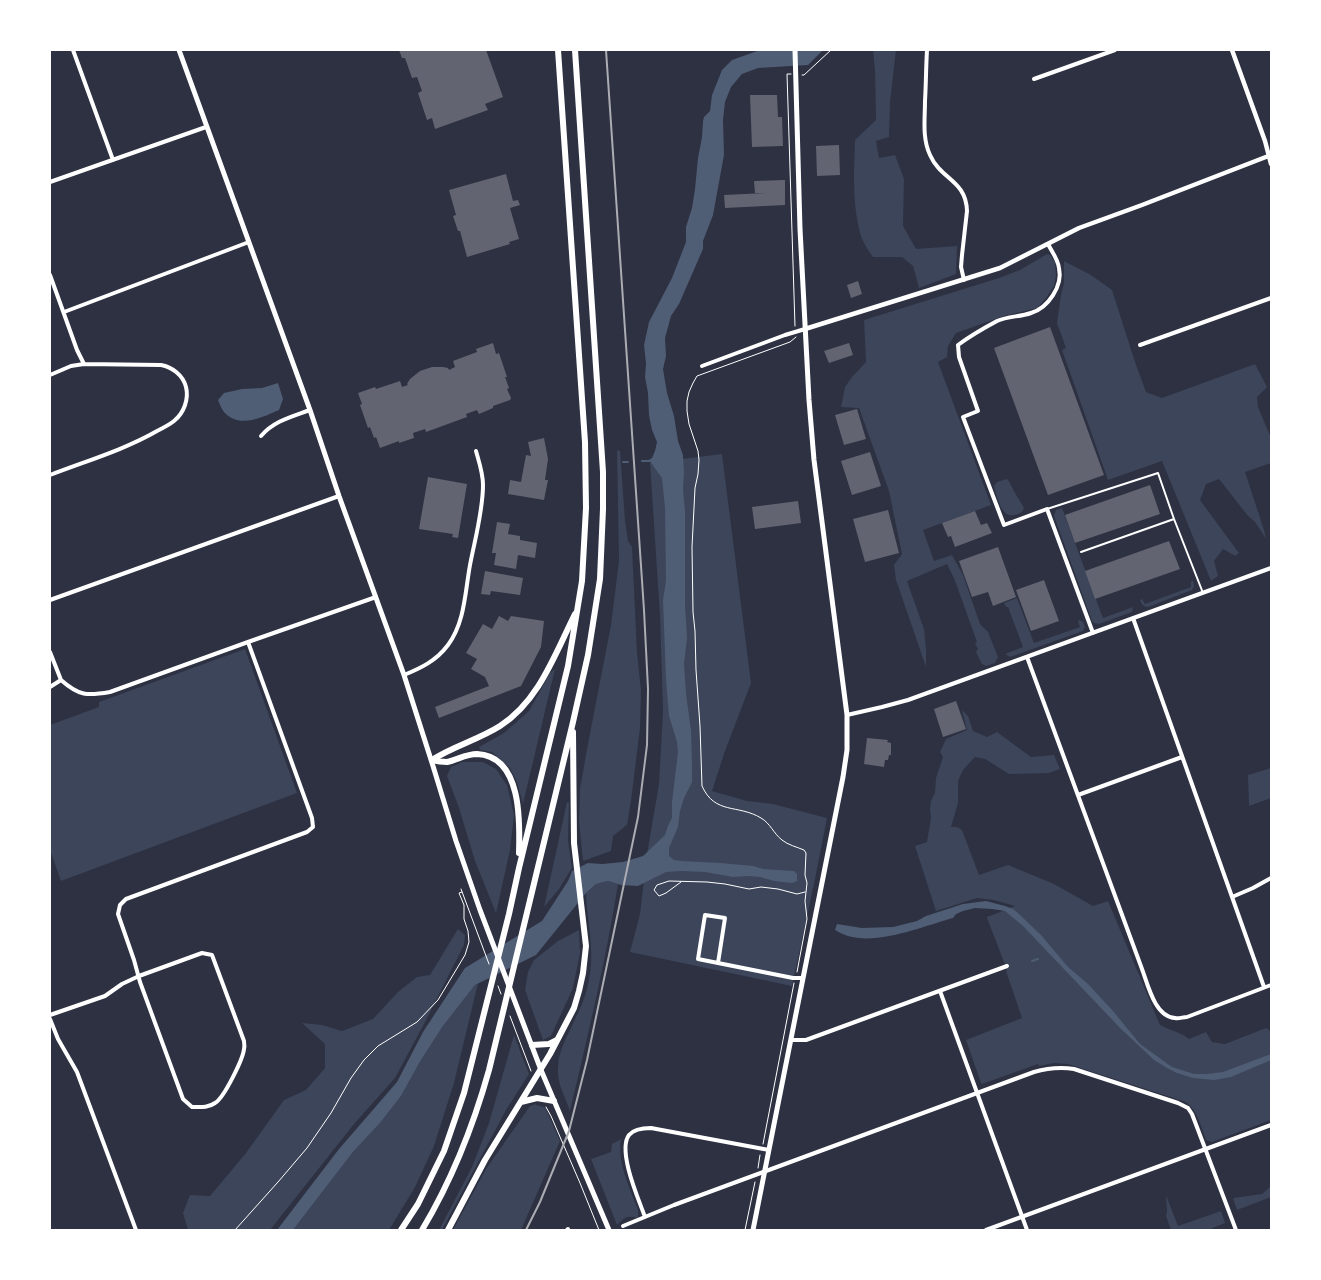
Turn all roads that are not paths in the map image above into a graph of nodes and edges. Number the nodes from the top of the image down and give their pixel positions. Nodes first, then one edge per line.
1 (73, 50) edge
2 (178, 50) edge
3 (558, 50) edge
4 (575, 50) edge
5 (794, 50) edge
6 (927, 50) edge
7 (1115, 50) edge
8 (1232, 50) edge
9 (1034, 79) dead end
10 (206, 127) junction
11 (1270, 155) edge
12 (113, 160) junction
13 (1271, 164) edge
14 (50, 182) edge
15 (249, 242) junction
16 (1048, 244) junction
17 (50, 275) edge
18 (964, 280) junction
19 (1271, 298) edge
20 (64, 312) junction
21 (805, 329) junction
22 (1140, 345) dead end
23 (84, 364) junction
24 (702, 366) dead end
25 (50, 375) edge
26 (310, 410) junction
27 (261, 436) dead end
28 (476, 451) dead end
29 (50, 475) edge
30 (339, 496) junction
31 (1047, 509) junction
32 (1174, 519) junction
33 (1081, 552) dead end
34 (1271, 568) edge
35 (1203, 593) junction
36 (376, 597) junction
37 (50, 600) edge
38 (578, 607) junction
39 (1133, 618) junction
40 (1093, 633) junction
41 (248, 642) junction
42 (50, 652) edge
43 (1027, 657) junction
44 (404, 675) junction
45 (61, 680) junction
46 (50, 687) edge
47 (847, 715) junction
48 (573, 722) junction
49 (1182, 757) junction
50 (432, 760) junction
51 (1078, 795) junction
52 (519, 868) junction
53 (1271, 878) edge
54 (1232, 897) junction
55 (718, 963) junction
56 (1007, 966) dead end
57 (139, 976) junction
58 (802, 978) junction
59 (1271, 984) edge
60 (1264, 987) junction
61 (940, 991) junction
62 (50, 1015) edge
63 (50, 1019) edge
64 (558, 1039) junction
65 (791, 1040) junction
66 (531, 1043) junction
67 (541, 1070) junction
68 (977, 1094) junction
69 (521, 1102) junction
70 (554, 1102) junction
71 (1271, 1125) edge
72 (1205, 1149) junction
73 (769, 1150) junction
74 (765, 1172) junction
75 (1022, 1216) junction
76 (645, 1217) junction
77 (622, 1226) dead end
78 (136, 1230) edge
79 (401, 1230) edge
80 (422, 1230) edge
81 (448, 1230) edge
82 (609, 1230) edge
83 (753, 1230) edge
84 (986, 1230) edge
85 (1027, 1230) edge
86 (1236, 1230) edge

1 - 12 street
2 - 10 main road
3 - 38 highway
4 - 48 highway
5 - 21 main road
6 - 18 street
7 - 9 street
8 - 11 street
10 - 12 street
10 - 15 main road
11 - 13 street
11 - 16 street
12 - 14 street
15 - 20 street
15 - 26 main road
16 - 18 street
16 - 31 street
17 - 20 street
18 - 21 street
19 - 22 street
20 - 23 street
21 - 24 street
21 - 47 main road
23 - 25 street
23 - 29 street
26 - 27 street
26 - 30 main road
28 - 44 street
30 - 36 main road
30 - 37 street
31 - 32 lane
31 - 40 street
32 - 33 lane
32 - 35 lane
34 - 35 street
35 - 39 street
36 - 41 street
36 - 44 main road
38 - 50 highway
38 - 52 highway
39 - 40 street
39 - 49 street
40 - 43 street
41 - 45 street
41 - 57 street
42 - 45 street
43 - 47 street
43 - 51 street
44 - 50 main road
45 - 46 street
47 - 58 main road
48 - 64 highway
48 - 80 highway
49 - 51 street
49 - 54 street
50 - 52 highway
50 - 66 main road
51 - 60 street
52 - 79 highway
53 - 54 street
54 - 60 street
55 - 55 street
55 - 58 street
56 - 61 street
57 - 57 street
57 - 62 street
58 - 65 main road
59 - 60 street
61 - 65 street
61 - 68 street
63 - 78 street
64 - 66 highway
64 - 67 highway
65 - 73 main road
66 - 67 main road
67 - 69 highway
67 - 70 main road
68 - 72 street
68 - 74 street
68 - 75 street
69 - 70 highway
69 - 81 highway
70 - 82 main road
71 - 72 street
72 - 75 street
72 - 86 street
73 - 74 main road
73 - 76 street
74 - 76 street
74 - 83 main road
75 - 84 street
75 - 85 street
76 - 77 street

